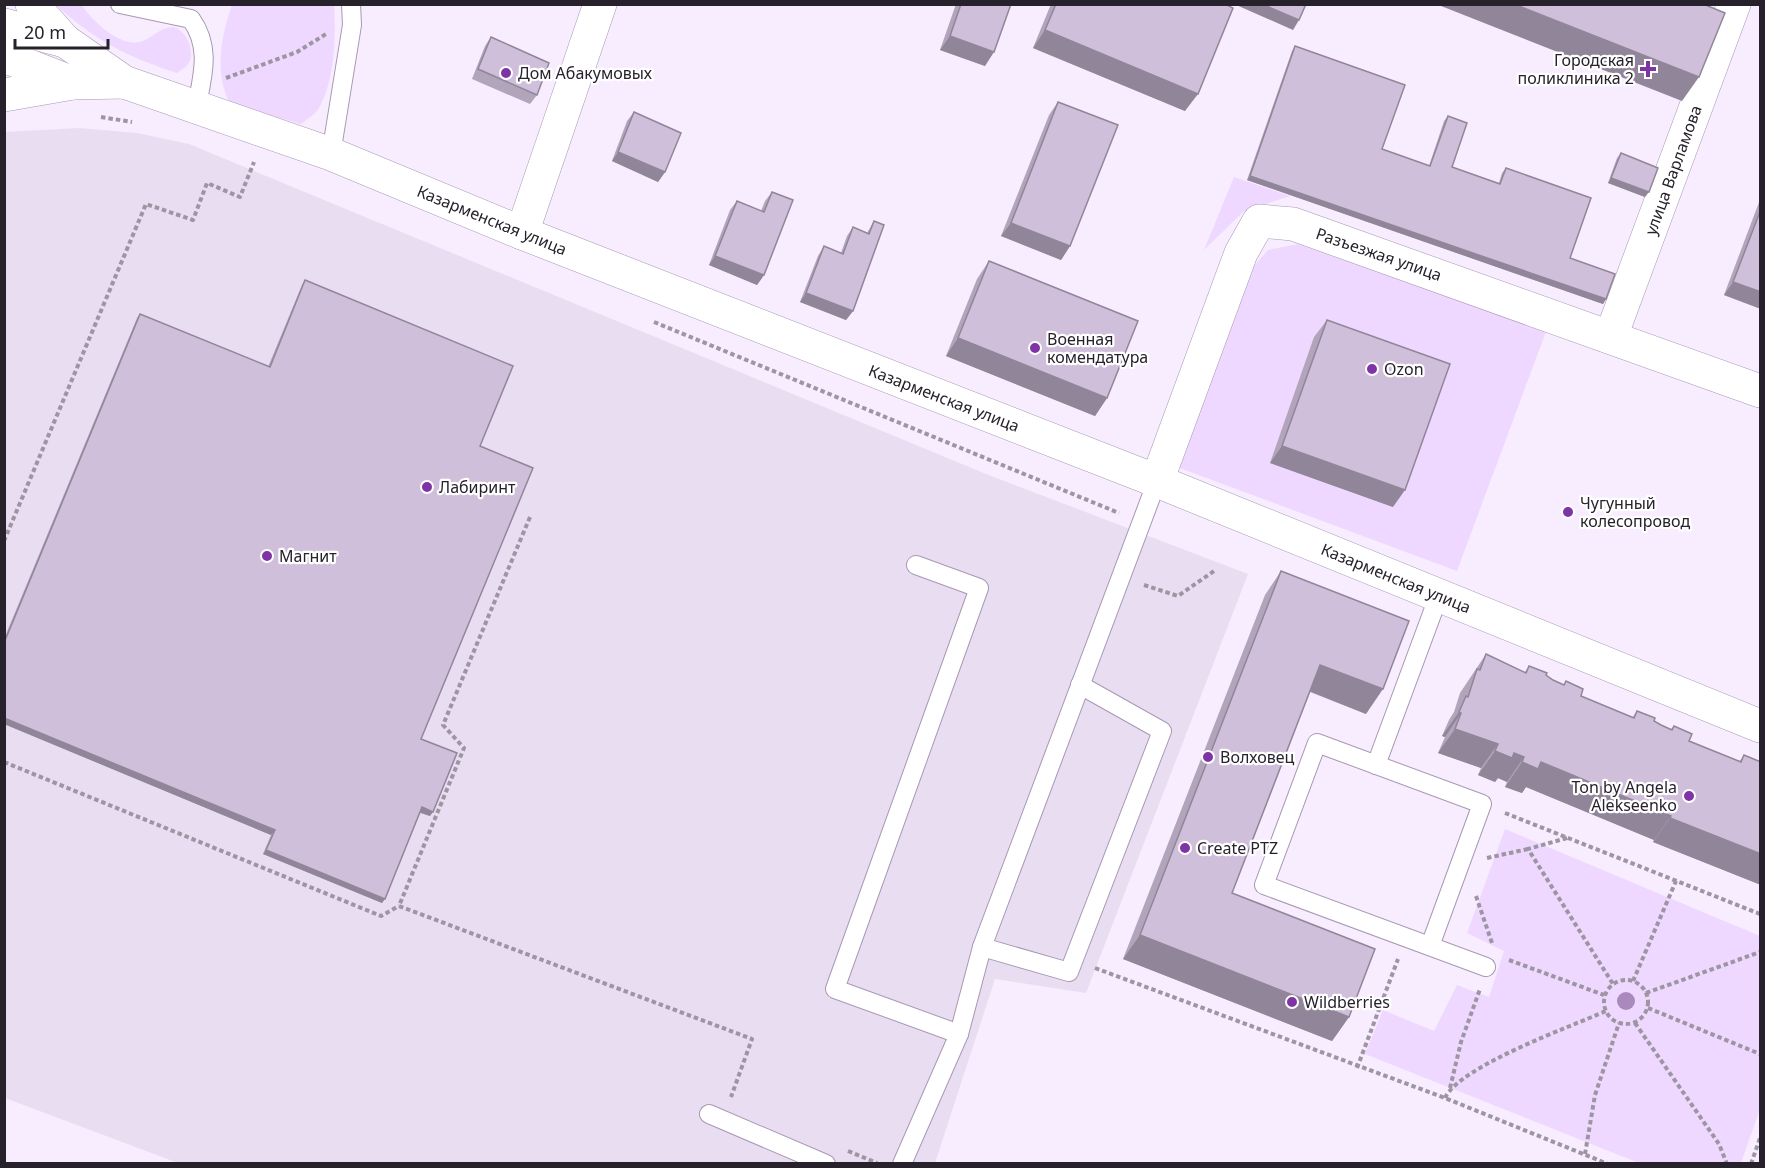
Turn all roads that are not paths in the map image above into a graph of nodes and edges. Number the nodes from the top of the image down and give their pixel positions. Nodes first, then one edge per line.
1 (32, 4) edge
2 (120, 4) edge
3 (600, 4) edge
4 (1734, 4) edge
5 (149, 7) edge
6 (352, 9) edge
7 (4, 25) edge
8 (65, 41) junction
9 (4, 56) edge
10 (124, 82) junction
11 (73, 83) junction
12 (4, 95) edge
13 (199, 95) junction
14 (331, 154) junction
15 (522, 233) junction
16 (1611, 336) junction
17 (1761, 391) edge
18 (1157, 481) junction
19 (916, 565) dead end
20 (1439, 595) junction
21 (1080, 685) junction
22 (1761, 726) edge
23 (1376, 765) junction
24 (1430, 946) junction
25 (982, 947) junction
26 (1491, 961) road end
27 (959, 1034) junction
28 (709, 1114) dead end
29 (826, 1164) edge
30 (902, 1164) edge

1 - 8 street
2 - 5 lane
3 - 15 street
4 - 16 street, улица Варламова
5 - 13 lane
6 - 14 lane
7 - 8 street
8 - 10 street
9 - 11 street
10 - 11 street
10 - 13 street, Казарменская улица
11 - 12 street
13 - 14 street, Казарменская улица
14 - 15 street, Казарменская улица
15 - 18 street, Казарменская улица
16 - 17 street, Разъезжая улица
16 - 18 street, Разъезжая улица
18 - 20 street, Казарменская улица
18 - 21 lane
19 - 27 lane
20 - 22 street, Казарменская улица
20 - 23 lane
21 - 25 lane
21 - 25 lane
23 - 24 lane
23 - 24 lane
24 - 26 lane
25 - 27 lane
27 - 30 lane
28 - 29 lane

